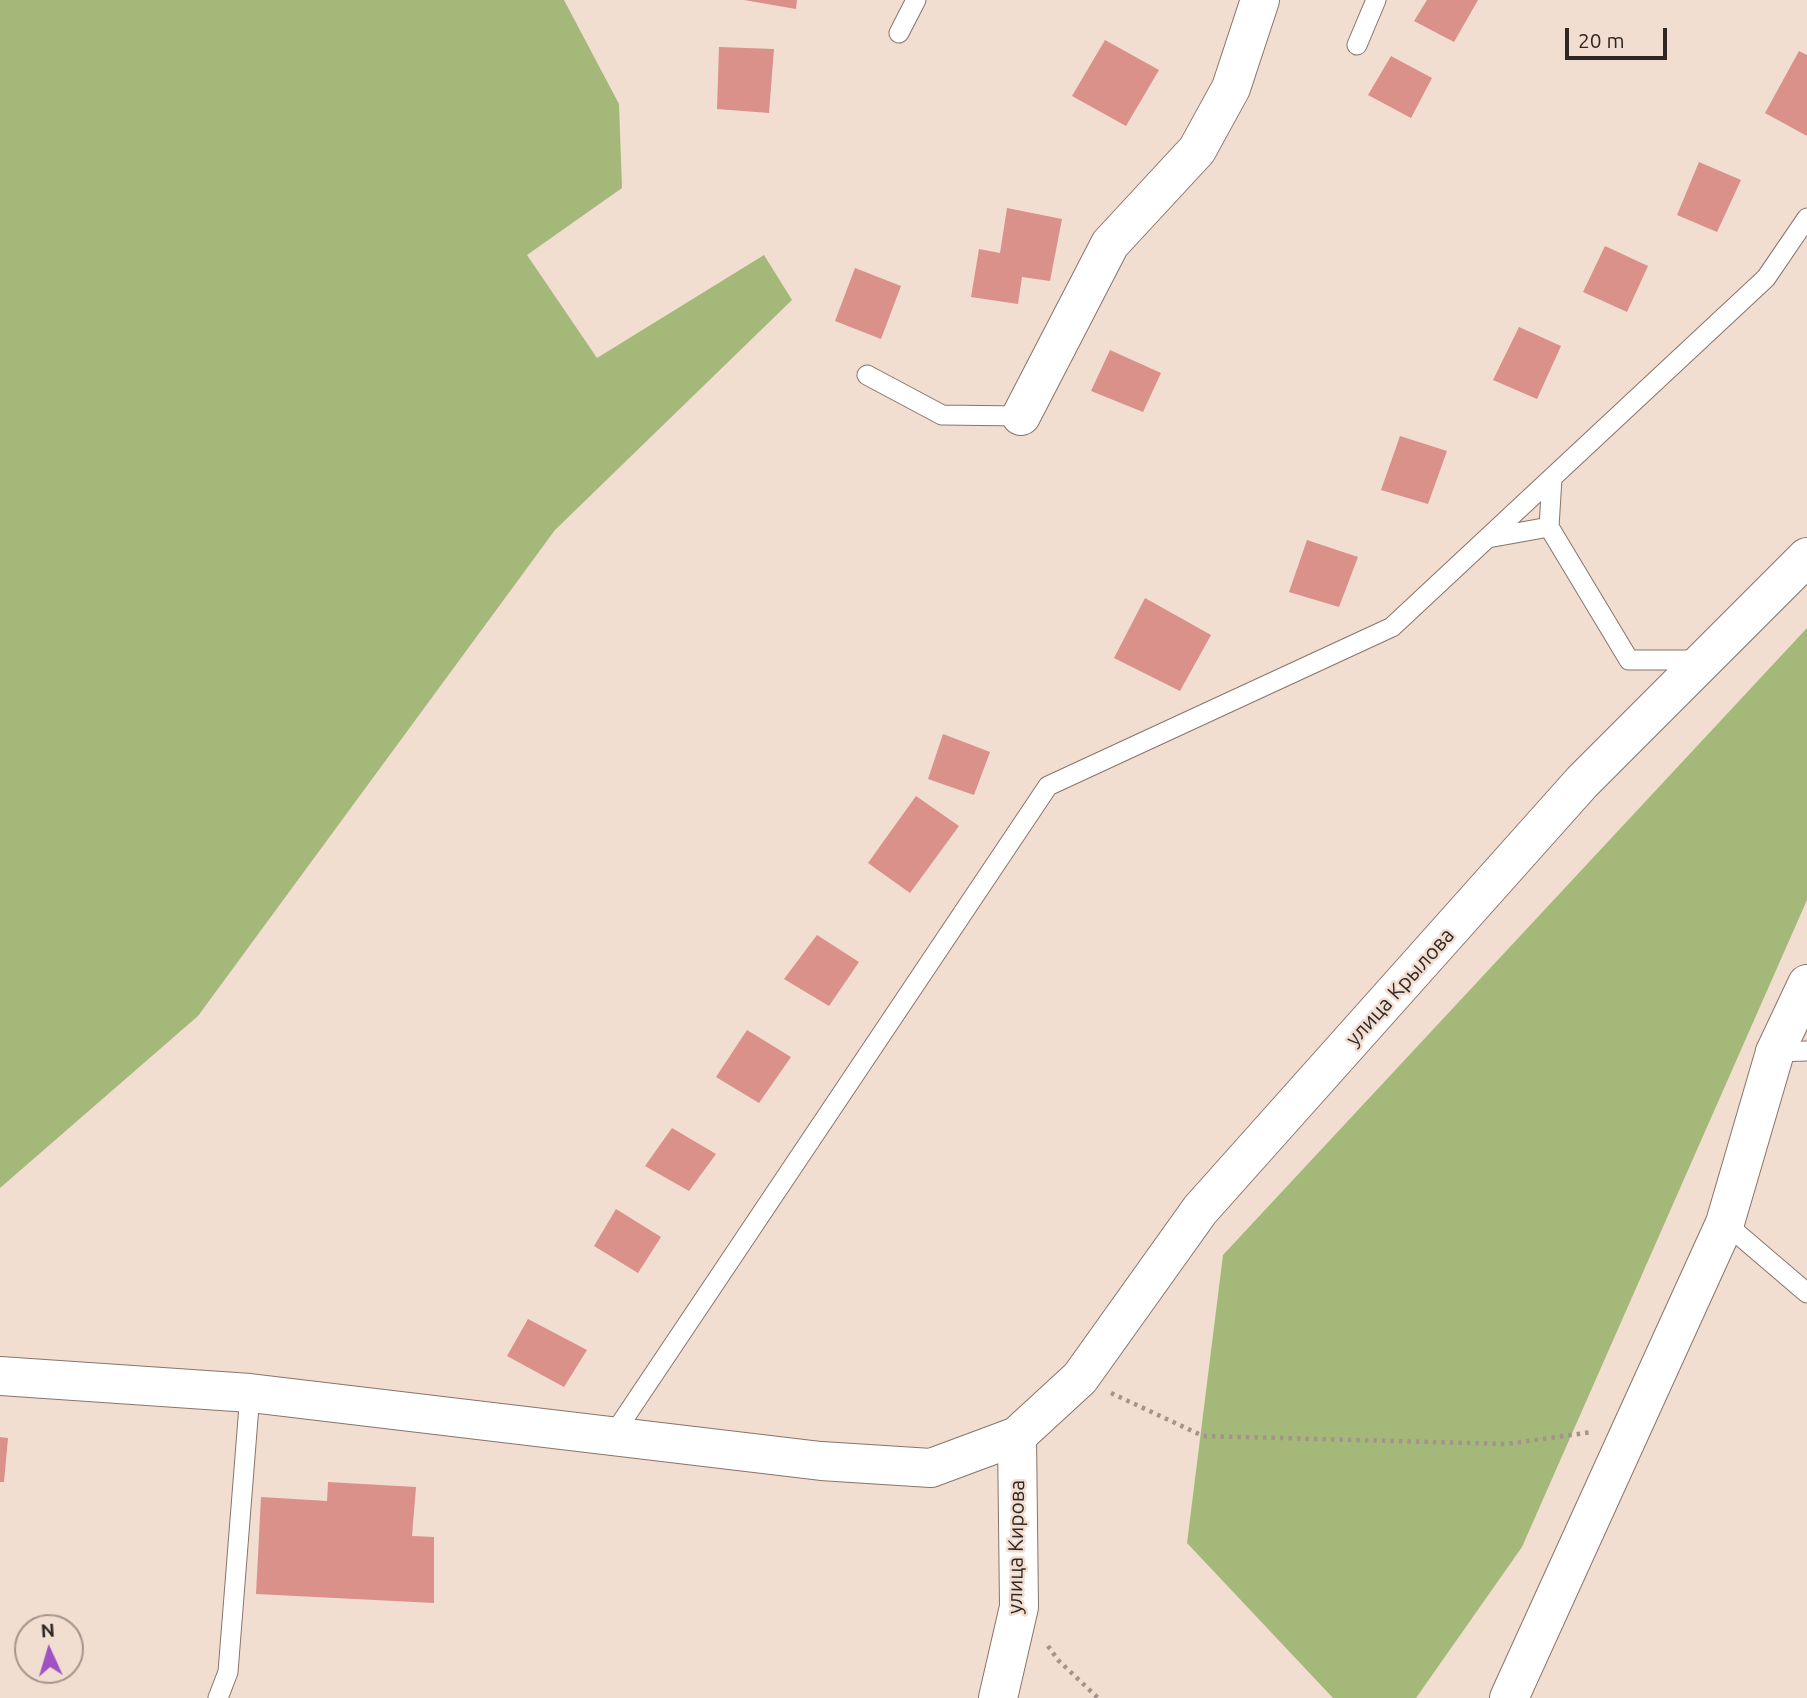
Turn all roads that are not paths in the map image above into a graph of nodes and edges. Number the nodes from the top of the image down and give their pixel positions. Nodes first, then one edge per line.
1 (916, 0) edge
2 (1260, 0) edge
3 (1376, 0) edge
4 (899, 33) dead end
5 (1357, 45) dead end
6 (1806, 223) edge
7 (867, 375) dead end
8 (1021, 416) joint
9 (1552, 478) junction
10 (1549, 527) junction
11 (1488, 537) junction
12 (1807, 557) edge
13 (1703, 660) junction
14 (1807, 984) edge
15 (1791, 1052) edge
16 (1725, 1223) junction
17 (1807, 1293) edge
18 (0, 1376) edge
19 (250, 1393) junction
20 (613, 1435) junction
21 (1017, 1436) junction
22 (218, 1698) edge
23 (999, 1698) edge
24 (1509, 1698) edge

1 - 4 lane
2 - 8 street
3 - 5 lane
6 - 9 lane
7 - 8 lane
9 - 10 lane
9 - 11 lane
10 - 11 lane
10 - 13 lane
11 - 20 lane
12 - 13 street, улица Крылова
13 - 21 street, улица Крылова
14 - 15 street
15 - 16 street
16 - 17 lane
16 - 24 street
18 - 19 street
19 - 20 street
19 - 22 lane
20 - 21 street
21 - 23 street, улица Кирова

